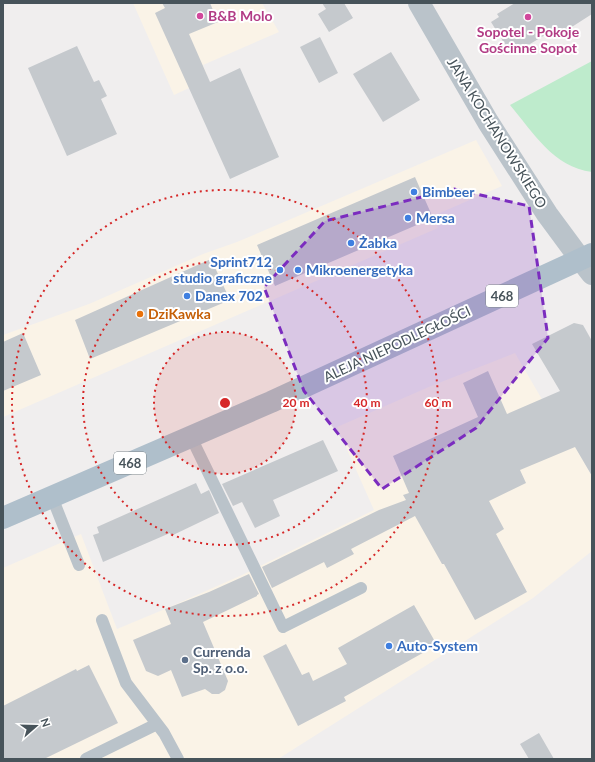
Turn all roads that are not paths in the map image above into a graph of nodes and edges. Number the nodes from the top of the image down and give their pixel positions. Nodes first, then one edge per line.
1 (419, 3) edge
2 (588, 263) edge
3 (191, 436) junction
4 (52, 497) junction
5 (3, 518) edge
6 (79, 565) dead end
7 (362, 588) dead end
8 (102, 620) dead end
9 (157, 724) junction
10 (86, 759) edge
11 (178, 759) edge

1 - 2 street, JANA KOCHANOWSKIEGO
2 - 3 main road, ALEJA NIEPODLEGŁOŚCI / 468
3 - 4 main road, ALEJA NIEPODLEGŁOŚCI / 468
3 - 7 lane
4 - 5 main road, ALEJA NIEPODLEGŁOŚCI / 468
4 - 6 lane
8 - 9 lane
9 - 10 lane
9 - 11 lane

